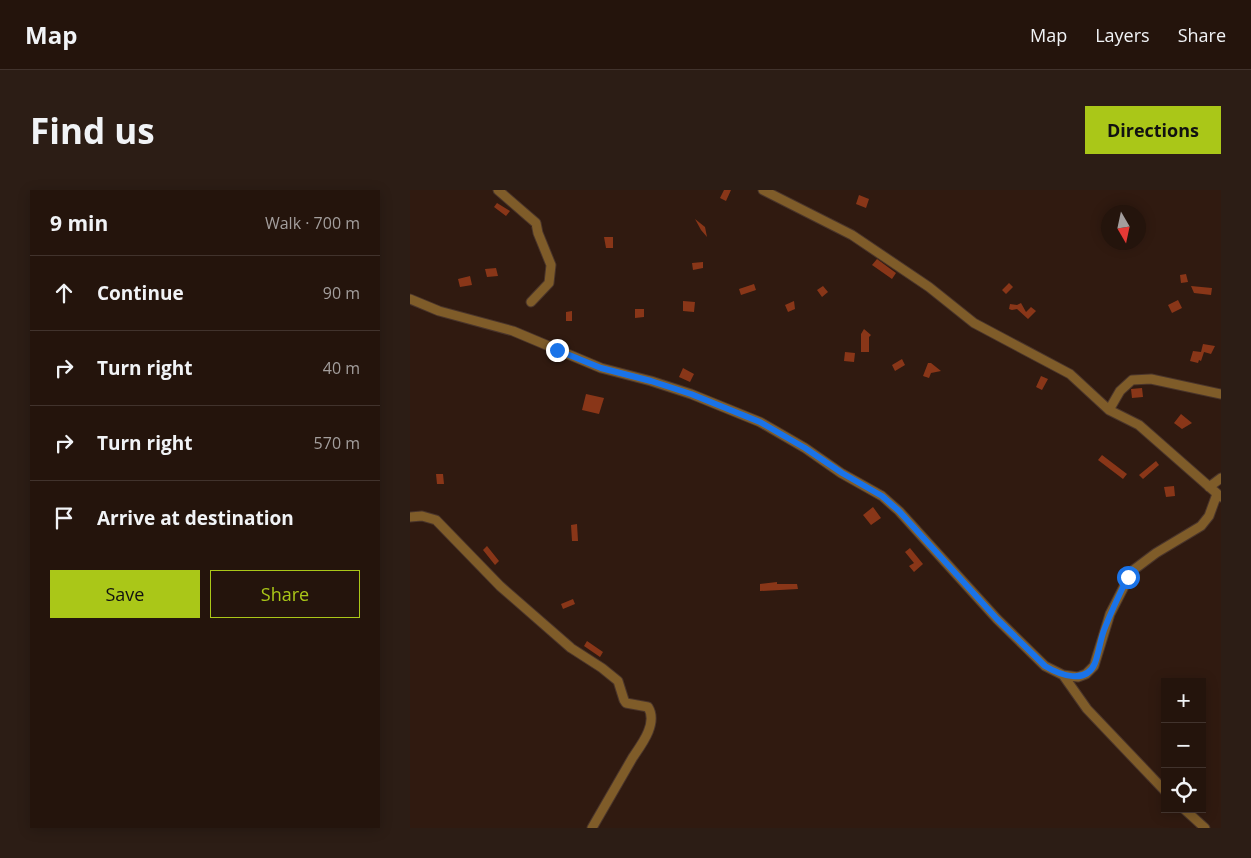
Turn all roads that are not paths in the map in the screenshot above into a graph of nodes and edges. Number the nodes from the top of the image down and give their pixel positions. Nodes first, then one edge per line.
1 (498, 190) edge
2 (764, 190) edge
3 (410, 299) edge
4 (531, 302) dead end
5 (1221, 394) edge
6 (1109, 410) junction
7 (1221, 478) edge
8 (1209, 487) junction
9 (1219, 496) edge
10 (410, 517) edge
11 (1063, 675) junction
12 (1161, 787) edge
13 (1189, 813) edge
14 (592, 828) edge
15 (1206, 828) edge

1 - 4 street
2 - 6 street
3 - 11 street
5 - 6 street
6 - 8 street
7 - 8 street
8 - 9 street
9 - 11 street
10 - 14 street
11 - 12 street
13 - 15 street

